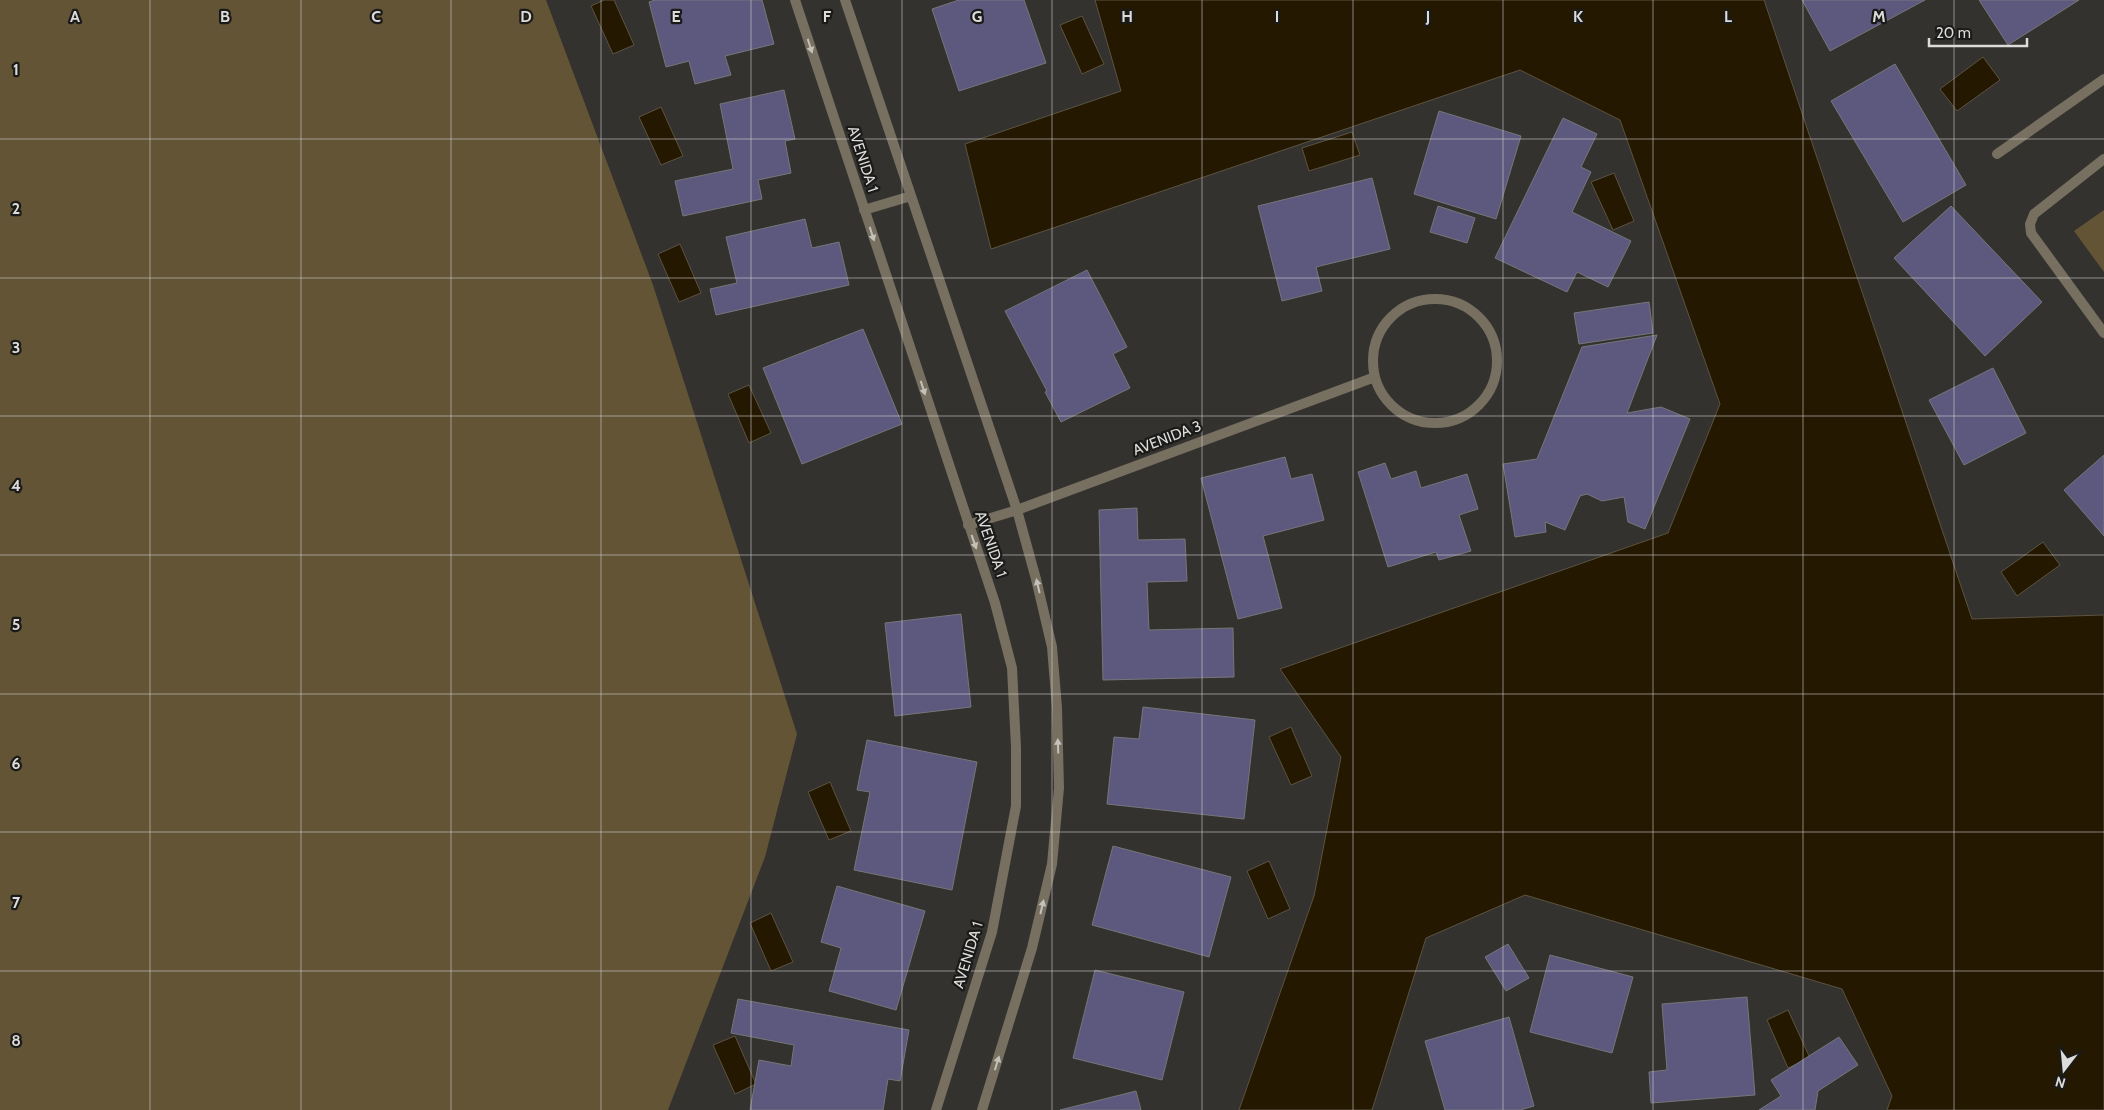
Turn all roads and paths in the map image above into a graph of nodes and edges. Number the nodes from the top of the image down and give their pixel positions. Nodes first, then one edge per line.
1 (794, 0) edge
2 (846, 0) edge
3 (2104, 79) edge
4 (1997, 154) dead end
5 (2104, 159) edge
6 (911, 196) junction
7 (864, 210) junction
8 (2104, 333) edge
9 (1375, 377) junction
10 (1017, 510) junction
11 (968, 525) junction
12 (936, 1110) edge
13 (982, 1110) edge

1 -> 7 street, AVENIDA 1
2 - 6 street
3 - 4 street
5 - 8 street
6 - 7 street
6 - 10 street
7 -> 11 street, AVENIDA 1
9 - 9 street
9 - 10 street, AVENIDA 3
10 - 11 street, AVENIDA 3
13 -> 10 street
11 -> 12 street, AVENIDA 1

